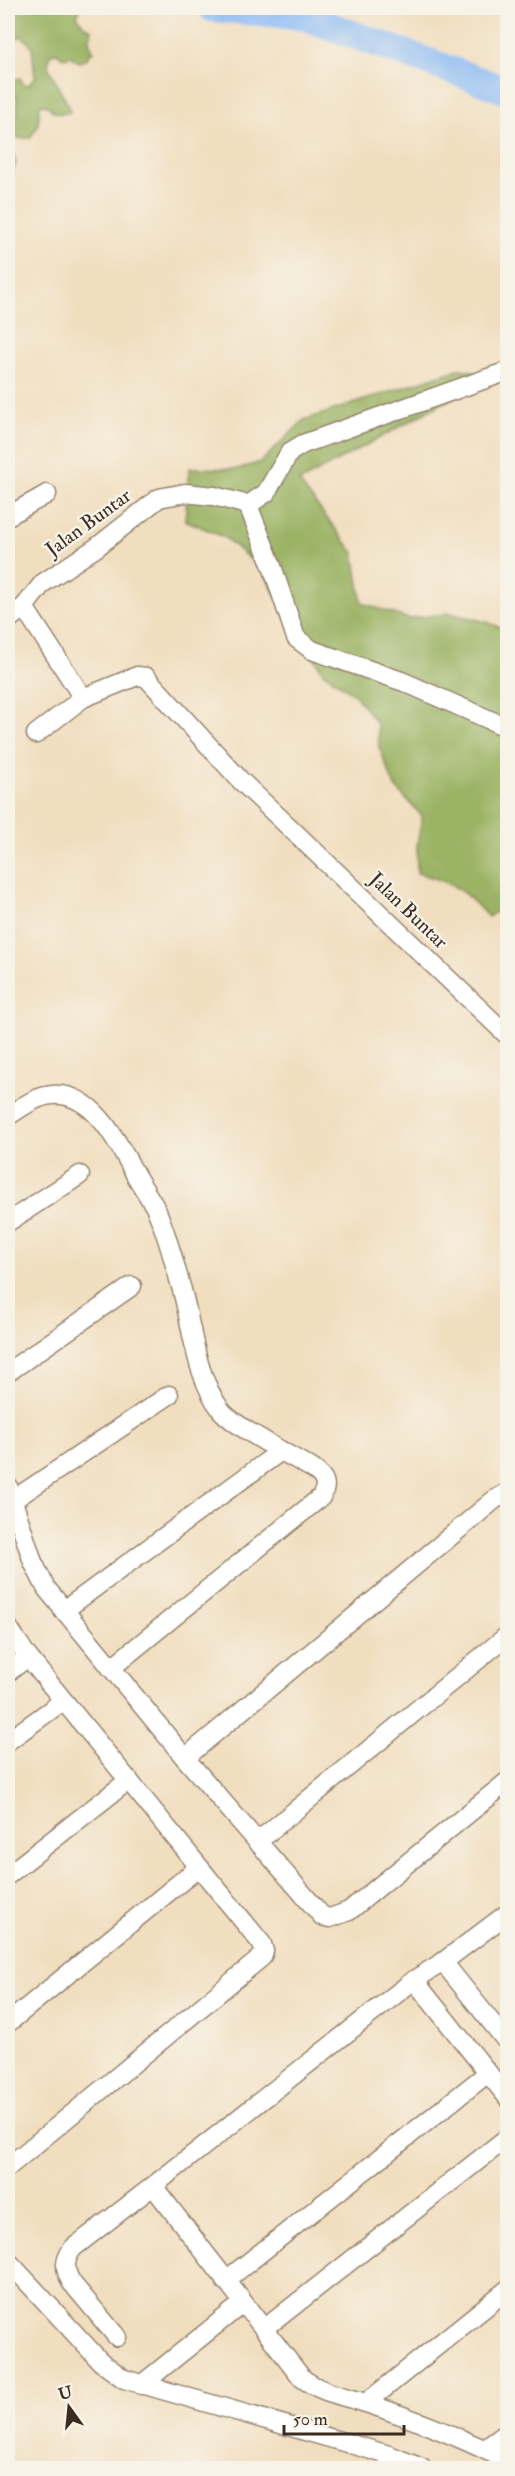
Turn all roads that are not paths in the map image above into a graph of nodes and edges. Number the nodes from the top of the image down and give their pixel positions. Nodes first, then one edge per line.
1 (507, 371) edge
2 (47, 494) dead end
3 (248, 505) junction
4 (8, 516) edge
5 (24, 607) junction
6 (8, 620) edge
7 (83, 698) junction
8 (507, 728) edge
9 (36, 734) dead end
10 (507, 1036) edge
11 (8, 1116) edge
12 (80, 1175) dead end
13 (8, 1222) edge
14 (132, 1286) dead end
15 (8, 1372) edge
16 (169, 1395) dead end
17 (282, 1450) junction
18 (507, 1492) edge
19 (10, 1493) edge
20 (63, 1611) junction
21 (8, 1627) edge
22 (507, 1635) edge
23 (28, 1657) junction
24 (111, 1668) junction
25 (8, 1672) edge
26 (63, 1701) junction
27 (8, 1741) edge
28 (185, 1758) junction
29 (129, 1780) junction
30 (507, 1781) edge
31 (257, 1842) junction
32 (199, 1867) junction
33 (8, 1875) edge
34 (507, 1912) edge
35 (443, 1962) junction
36 (414, 1980) junction
37 (8, 2023) edge
38 (507, 2043) edge
39 (488, 2073) junction
40 (507, 2098) edge
41 (507, 2137) edge
42 (8, 2167) edge
43 (153, 2186) junction
44 (8, 2261) edge
45 (225, 2280) junction
46 (507, 2289) edge
47 (243, 2303) junction
48 (264, 2329) junction
49 (117, 2337) dead end
50 (141, 2385) junction
51 (366, 2403) junction
52 (507, 2432) edge
53 (485, 2449) junction
54 (507, 2461) edge
55 (422, 2469) edge

1 - 3 street
2 - 4 street
3 - 5 street, Jalan Buntar
3 - 8 street
5 - 6 street, Jalan Buntar
5 - 7 street
7 - 9 street
7 - 10 street, Jalan Buntar
11 - 17 street
12 - 13 street
14 - 15 street
16 - 19 street
17 - 20 street
17 - 24 street
18 - 28 street
19 - 20 street
20 - 24 street
21 - 23 street
22 - 31 street
23 - 25 street
23 - 26 street
24 - 28 street
26 - 27 street
26 - 29 street
28 - 31 street
29 - 32 street
29 - 33 street
30 - 31 street
32 - 37 street
32 - 42 street
34 - 35 street
35 - 36 street
35 - 38 street
36 - 39 street
36 - 43 street
39 - 40 street
39 - 45 street
41 - 48 street
43 - 45 street
43 - 49 street
44 - 50 street
45 - 47 street
46 - 51 street
47 - 48 street
47 - 50 street
48 - 51 street
50 - 55 street
51 - 53 street
52 - 53 street
53 - 54 street

